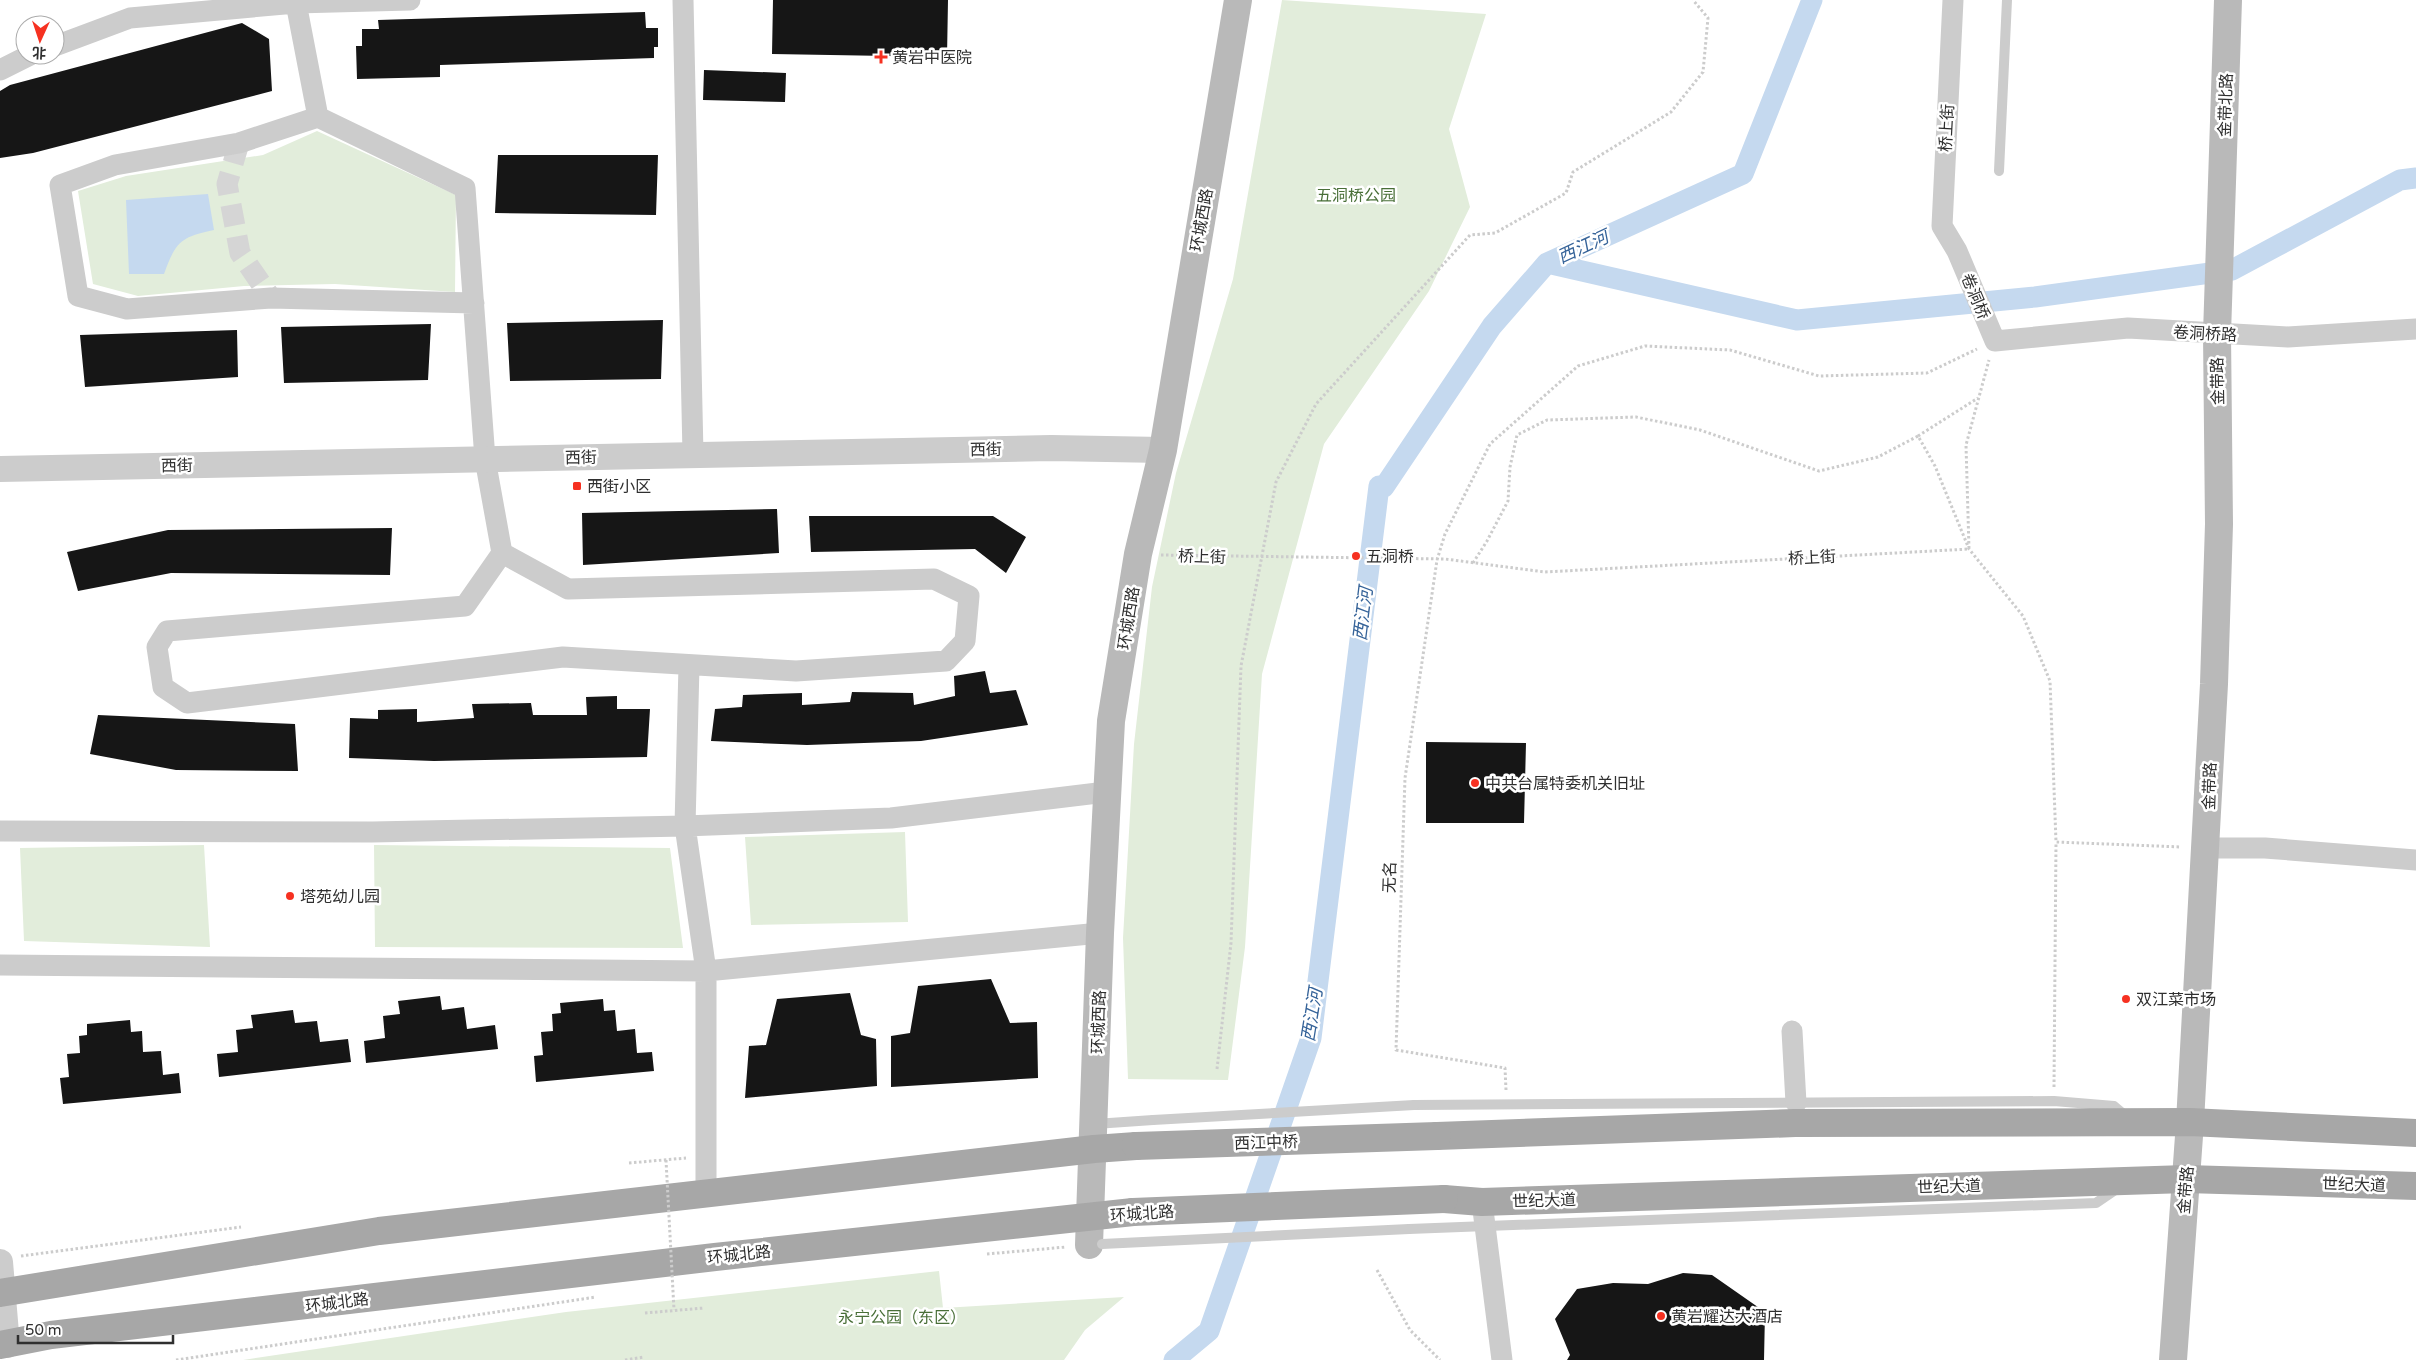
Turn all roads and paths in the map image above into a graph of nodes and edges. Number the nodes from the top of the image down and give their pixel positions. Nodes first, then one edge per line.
1 (410, 0) edge
2 (683, 0) edge
3 (1238, 0) edge
4 (1693, 0) edge
5 (1953, 0) edge
6 (2007, 0) edge
7 (2228, 0) edge
8 (296, 3) junction
9 (130, 9) edge
10 (65, 41) edge
11 (15, 62) edge
12 (0, 70) edge
13 (318, 117) junction
14 (2000, 171) dead end
15 (2221, 211) joint
16 (1957, 252) joint
17 (474, 303) junction
18 (2416, 328) edge
19 (2217, 334) junction
20 (1994, 341) junction
21 (1978, 398) junction
22 (1918, 436) junction
23 (1163, 450) junction
24 (693, 454) junction
25 (485, 459) junction
26 (0, 469) edge
27 (1969, 549) junction
28 (502, 553) junction
29 (1138, 554) junction
30 (1262, 558) junction
31 (1437, 560) junction
32 (1473, 563) junction
33 (689, 664) junction
34 (1106, 792) junction
35 (685, 826) junction
36 (0, 830) edge
37 (2056, 842) junction
38 (2207, 848) junction
39 (2416, 860) edge
40 (1100, 933) junction
41 (0, 965) edge
42 (706, 971) junction
43 (1792, 1031) dead end
44 (1217, 1069) dead end
45 (2054, 1102) junction
46 (1796, 1103) junction
47 (1507, 1105) junction
48 (2134, 1122) junction
49 (2190, 1122) junction
50 (2416, 1133) edge
51 (1095, 1136) junction
52 (690, 1158) dead end
53 (666, 1160) junction
54 (629, 1163) dead end
55 (2186, 1179) junction
56 (2416, 1186) edge
57 (706, 1192) junction
58 (1483, 1214) junction
59 (1092, 1216) junction
60 (1096, 1244) junction
61 (980, 1255) dead end
62 (0, 1262) edge
63 (1377, 1270) dead end
64 (680, 1286) dead end
65 (670, 1287) dead end
66 (1, 1293) edge
67 (604, 1296) dead end
68 (704, 1308) dead end
69 (674, 1310) junction
70 (645, 1313) dead end
71 (4, 1345) edge
72 (644, 1357) dead end
73 (176, 1360) edge
74 (625, 1360) edge
75 (1440, 1360) edge
76 (1502, 1360) edge
77 (2173, 1360) edge

1 - 8 street
2 - 24 street
3 - 23 main road, 环城西路
4 - 30 path
5 - 16 street, 桥上街
6 - 14 lane
7 - 15 main road, 金带北路
8 - 9 street
8 - 13 street
9 - 10 street
11 - 12 street
13 - 17 street
13 - 17 street
15 - 19 main road, 金带路
16 - 20 street, 卷洞桥
17 - 25 street
18 - 19 street, 卷洞桥路
19 - 20 street, 卷洞桥路
19 - 38 main road, 金带路
20 - 21 path
20 - 31 path
21 - 22 path
21 - 27 path
22 - 27 path
22 - 32 path
23 - 24 street, 西街
23 - 29 main road, 环城西路
24 - 25 street, 西街
25 - 26 street, 西街
25 - 28 street
27 - 32 path, 桥上街
27 - 37 path
28 - 33 street
28 - 33 street
29 - 30 path, 桥上街
29 - 34 main road, 环城西路
30 - 31 path, 桥上街
30 - 44 path
31 - 32 path, 桥上街
31 - 47 path, 无名
33 - 35 street
34 - 35 street
34 - 40 main road, 环城西路
35 - 36 street
35 - 42 street
37 - 38 path
37 - 45 path
38 - 39 street
38 - 49 main road, 金带路
40 - 42 street
40 - 51 main road, 环城西路
41 - 42 street
42 - 57 street
43 - 46 street
45 - 46 lane
45 - 48 lane
46 - 47 lane
47 - 51 lane, bridge
48 - 49 main road
48 - 51 main road, 西江中桥, bridge
49 - 50 main road
49 - 55 main road, 金带路
51 - 57 main road
51 - 59 main road, 环城西路
52 - 53 path
53 - 54 path
53 - 69 path, bridge
55 - 56 main road, 世纪大道
55 - 58 main road, 世纪大道
55 - 77 main road, 金带路
57 - 66 main road
58 - 59 main road, 环城北路, bridge
58 - 60 lane, bridge
58 - 76 street
59 - 60 main road, 环城西路
59 - 71 main road, 环城北路
60 - 61 path
62 - 66 street
63 - 75 path
64 - 65 path
66 - 71 street
67 - 73 path
68 - 69 path
69 - 70 path
72 - 74 path

